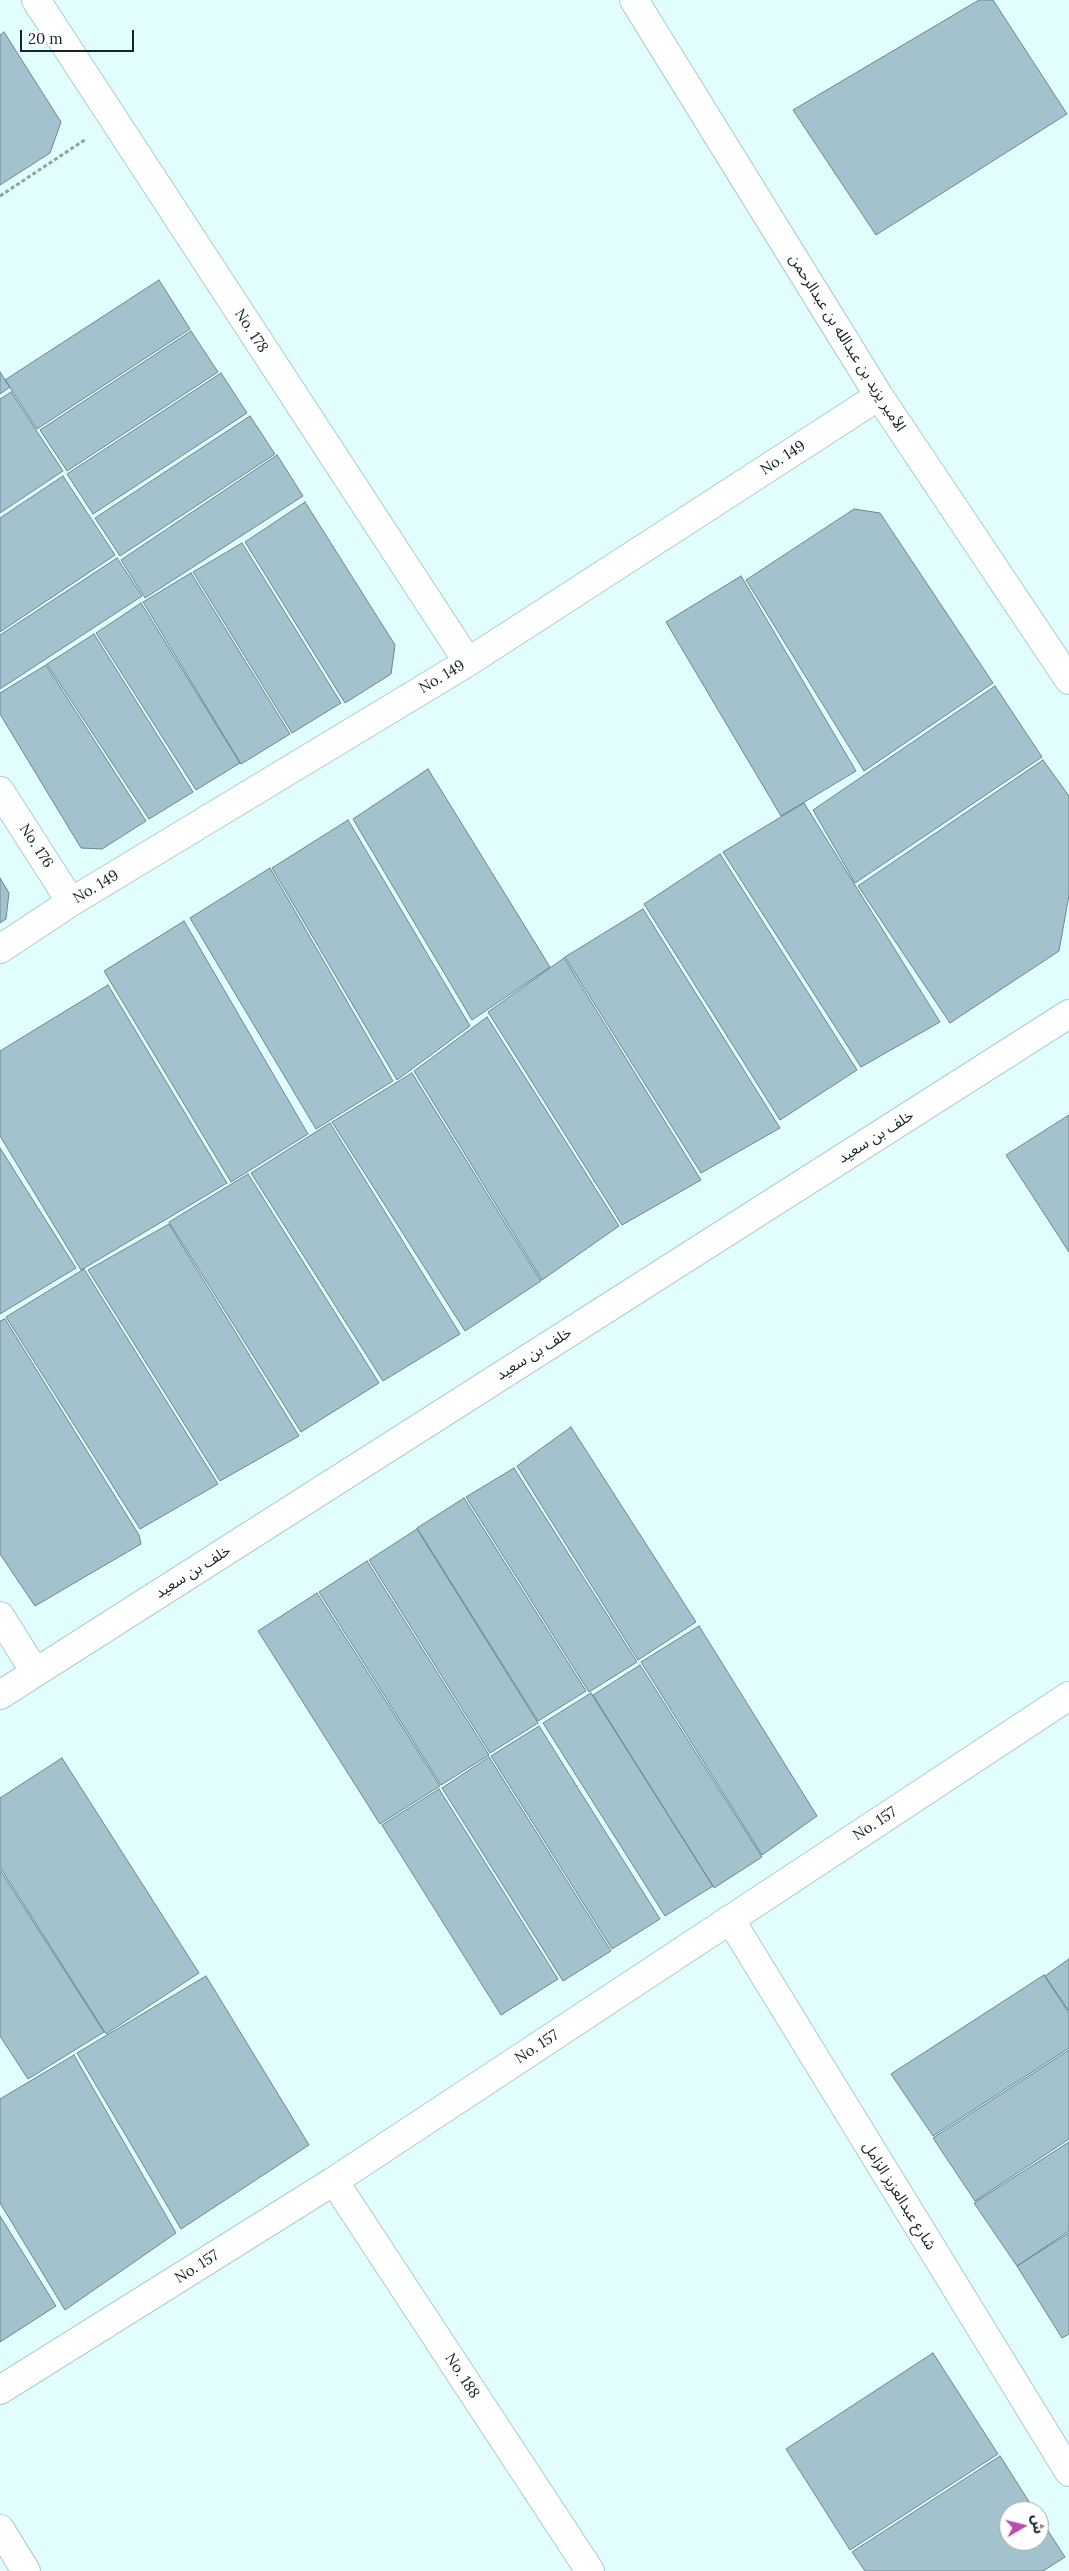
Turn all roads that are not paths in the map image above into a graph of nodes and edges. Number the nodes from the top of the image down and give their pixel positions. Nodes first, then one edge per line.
1 (36, 0) edge
2 (634, 0) edge
3 (879, 396) junction
4 (468, 662) junction
5 (1069, 680) edge
6 (0, 791) edge
7 (71, 902) junction
8 (0, 948) edge
9 (1069, 1014) edge
10 (0, 1616) edge
11 (34, 1672) junction
12 (0, 1694) edge
13 (1069, 1696) edge
14 (730, 1920) junction
15 (334, 2181) junction
16 (0, 2390) edge
17 (1069, 2472) edge
18 (0, 2529) edge
19 (26, 2571) edge
20 (590, 2571) edge

1 - 4 street, No. 178
2 - 3 street, الأمير يزيد بن عبدالله بن عبدالرحمن
3 - 4 street, No. 149
3 - 5 street, الأمير يزيد بن عبدالله بن عبدالرحمن
4 - 7 street, No. 149
6 - 7 street, No. 176
7 - 8 street, No. 149
9 - 11 street, خلف بن سعيد
10 - 11 street
11 - 12 street, خلف بن سعيد
13 - 14 street, No. 157
14 - 15 street, No. 157
14 - 17 street, شارع عبدالعزيز الزامل
15 - 16 street, No. 157
15 - 20 street, No. 188
18 - 19 street

